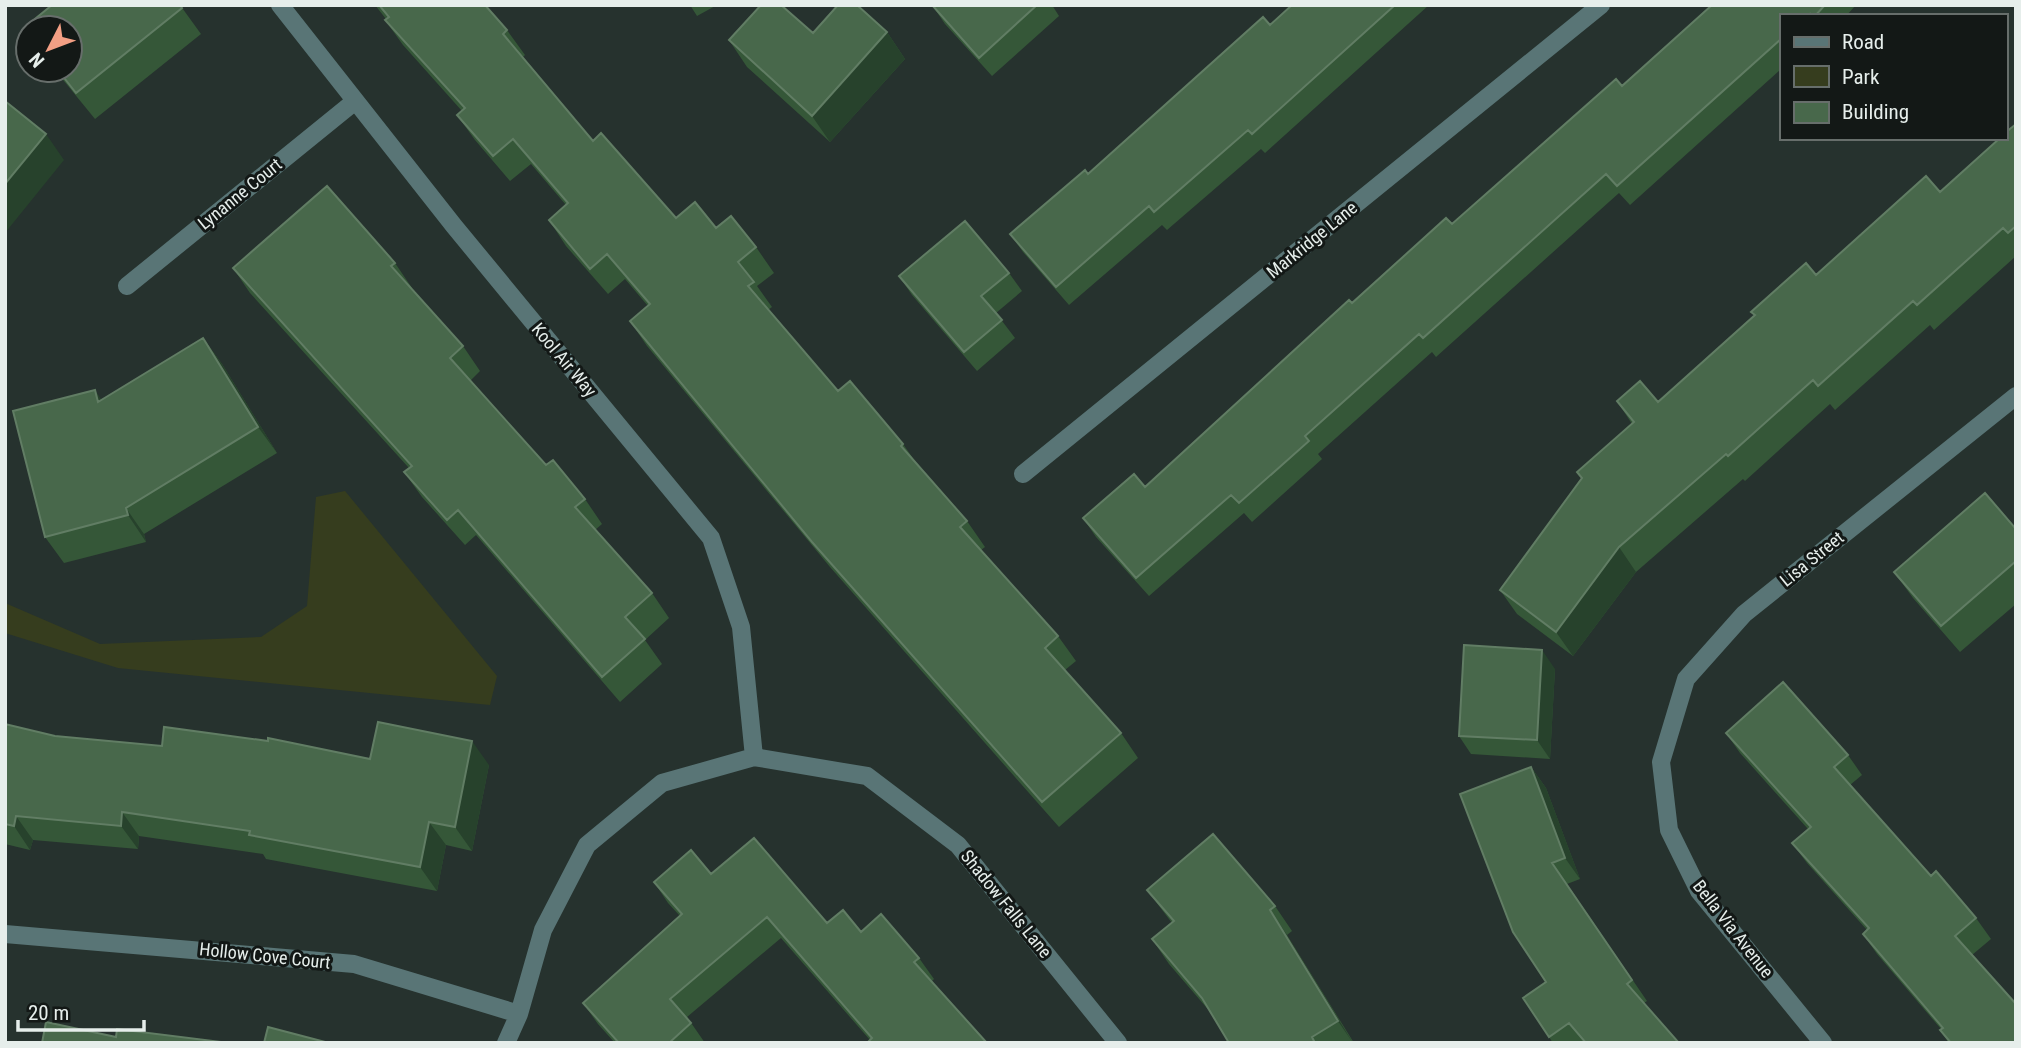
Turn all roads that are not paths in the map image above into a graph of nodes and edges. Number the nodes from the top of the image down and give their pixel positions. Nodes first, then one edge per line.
1 (280, 5) edge
2 (1601, 5) edge
3 (354, 102) junction
4 (127, 286) dead end
5 (2016, 396) edge
6 (1023, 474) dead end
7 (754, 757) junction
8 (1661, 762) joint
9 (5, 934) edge
10 (519, 1014) junction
11 (506, 1043) edge
12 (1118, 1043) edge
13 (1823, 1043) edge

1 - 3 street, Kool Air Way
2 - 6 street, Markridge Lane
3 - 4 street, Lynanne Court
3 - 7 street, Kool Air Way
5 - 8 street, Lisa Street
7 - 10 street
7 - 12 street, Shadow Falls Lane
8 - 13 street, Bella Via Avenue
9 - 10 street, Hollow Cove Court
10 - 11 street

